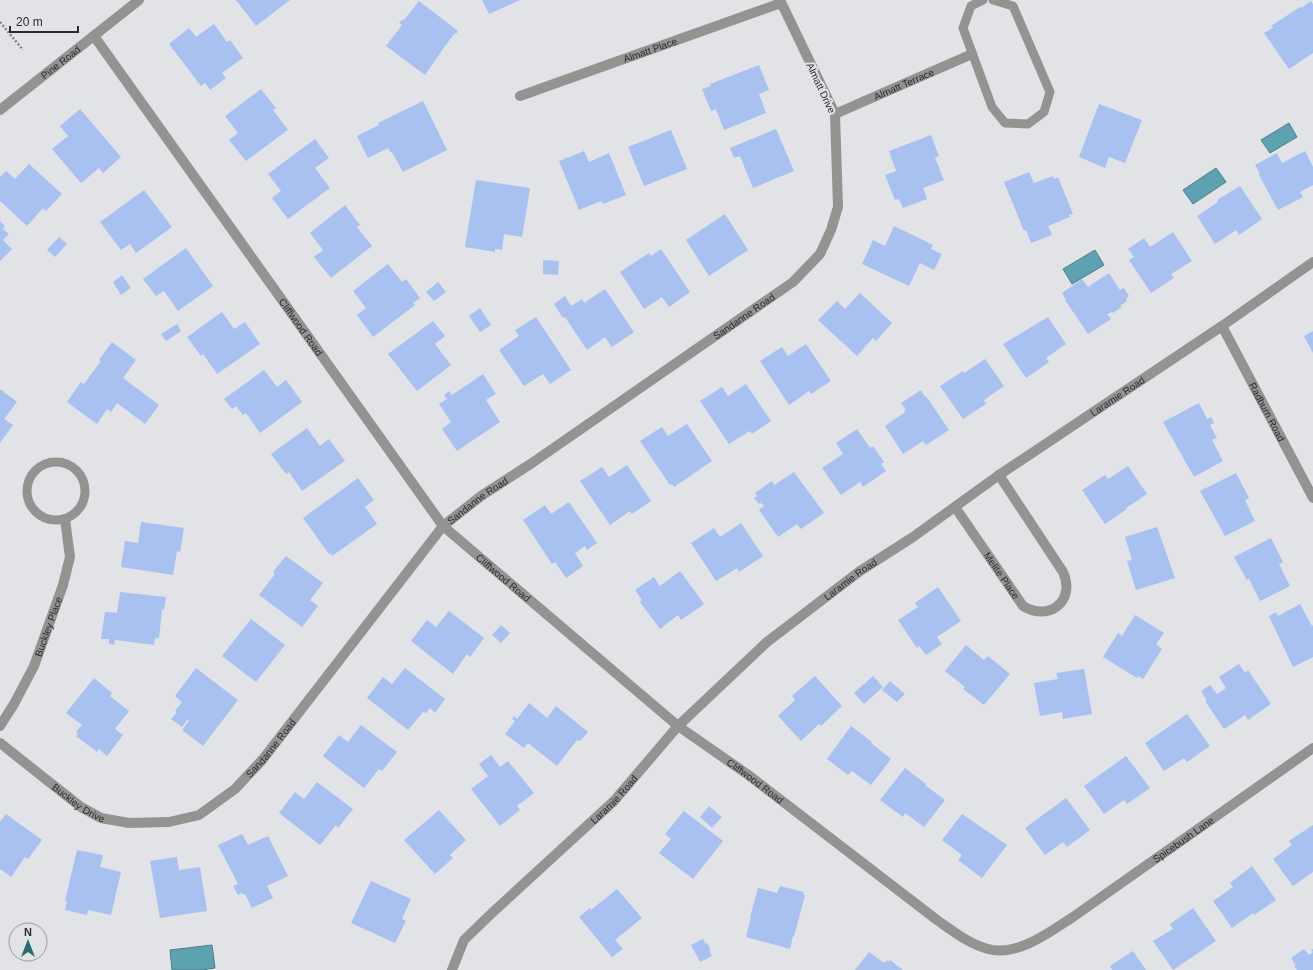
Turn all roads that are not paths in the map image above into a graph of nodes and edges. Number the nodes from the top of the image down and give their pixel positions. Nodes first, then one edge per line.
1 (139, 0) edge
2 (983, 0) edge
3 (993, 0) edge
4 (780, 2) edge
5 (94, 36) junction
6 (972, 54) junction
7 (520, 96) dead end
8 (0, 110) edge
9 (835, 114) junction
10 (831, 230) joint
11 (1313, 262) edge
12 (1222, 326) junction
13 (999, 475) junction
14 (1313, 498) edge
15 (955, 507) junction
16 (65, 519) junction
17 (443, 526) junction
18 (0, 726) edge
19 (678, 726) junction
20 (0, 743) edge
21 (1313, 748) edge
22 (172, 821) joint
23 (1053, 930) joint
24 (452, 970) edge

1 - 5 street, Pine Road
2 - 6 lane
3 - 6 lane
4 - 7 street, Almatt Place
4 - 9 street, Almatt Drive
5 - 8 street, Pine Road
5 - 17 street, Cliffwood Road
6 - 9 street, Almatt Terrace
9 - 10 street, Almatt Drive
10 - 17 street, Sandanne Road
11 - 12 street, Laramie Road
12 - 13 street, Laramie Road
12 - 14 street, Radburn Road
13 - 15 street, Laramie Road
13 - 15 street, Melite Place
15 - 19 street, Laramie Road
16 - 16 lane
16 - 18 street, Buckley Place
17 - 19 street, Cliffwood Road
17 - 22 street, Sandanne Road
19 - 23 street, Cliffwood Road
19 - 24 street, Laramie Road
20 - 22 street, Buckley Drive
21 - 23 street, Spicebush Lane

